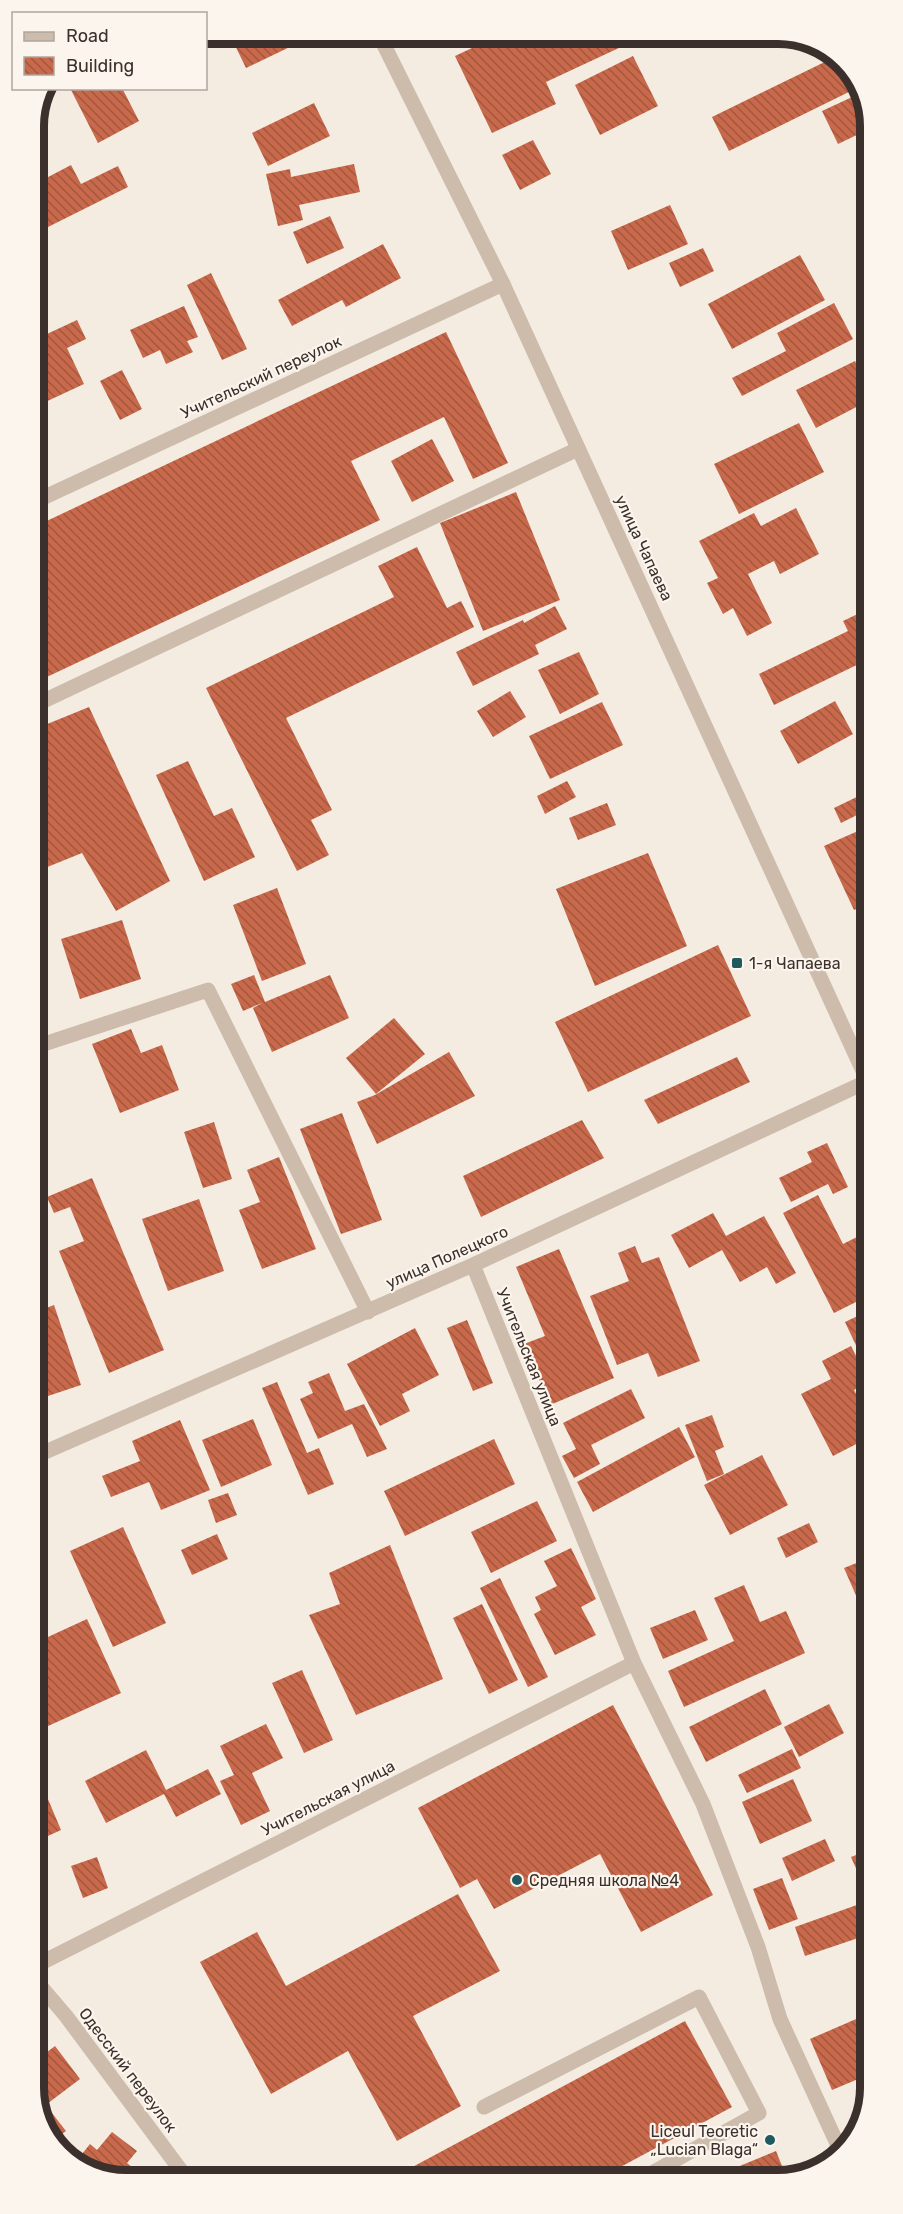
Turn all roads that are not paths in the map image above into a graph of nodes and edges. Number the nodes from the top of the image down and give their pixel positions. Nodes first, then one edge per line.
1 (383, 44) edge
2 (503, 284) junction
3 (578, 448) junction
4 (44, 497) edge
5 (44, 700) edge
6 (44, 1044) edge
7 (860, 1067) edge
8 (860, 1085) edge
9 (473, 1266) junction
10 (368, 1312) junction
11 (44, 1453) edge
12 (634, 1663) junction
13 (44, 1962) edge
14 (44, 1989) edge
15 (484, 2107) dead end
16 (838, 2145) edge
17 (181, 2170) edge
18 (657, 2170) edge

1 - 2 street, улица Чапаева
2 - 3 street, улица Чапаева
2 - 4 street, Учительский переулок
3 - 5 street
3 - 7 street, улица Чапаева
6 - 10 street
8 - 9 street, улица Полецкого
9 - 10 street, улица Полецкого
9 - 12 street, Учительская улица
10 - 11 street, улица Полецкого
12 - 13 street, Учительская улица
12 - 16 street, Учительская улица
14 - 17 street, Одесский переулок
15 - 18 street

